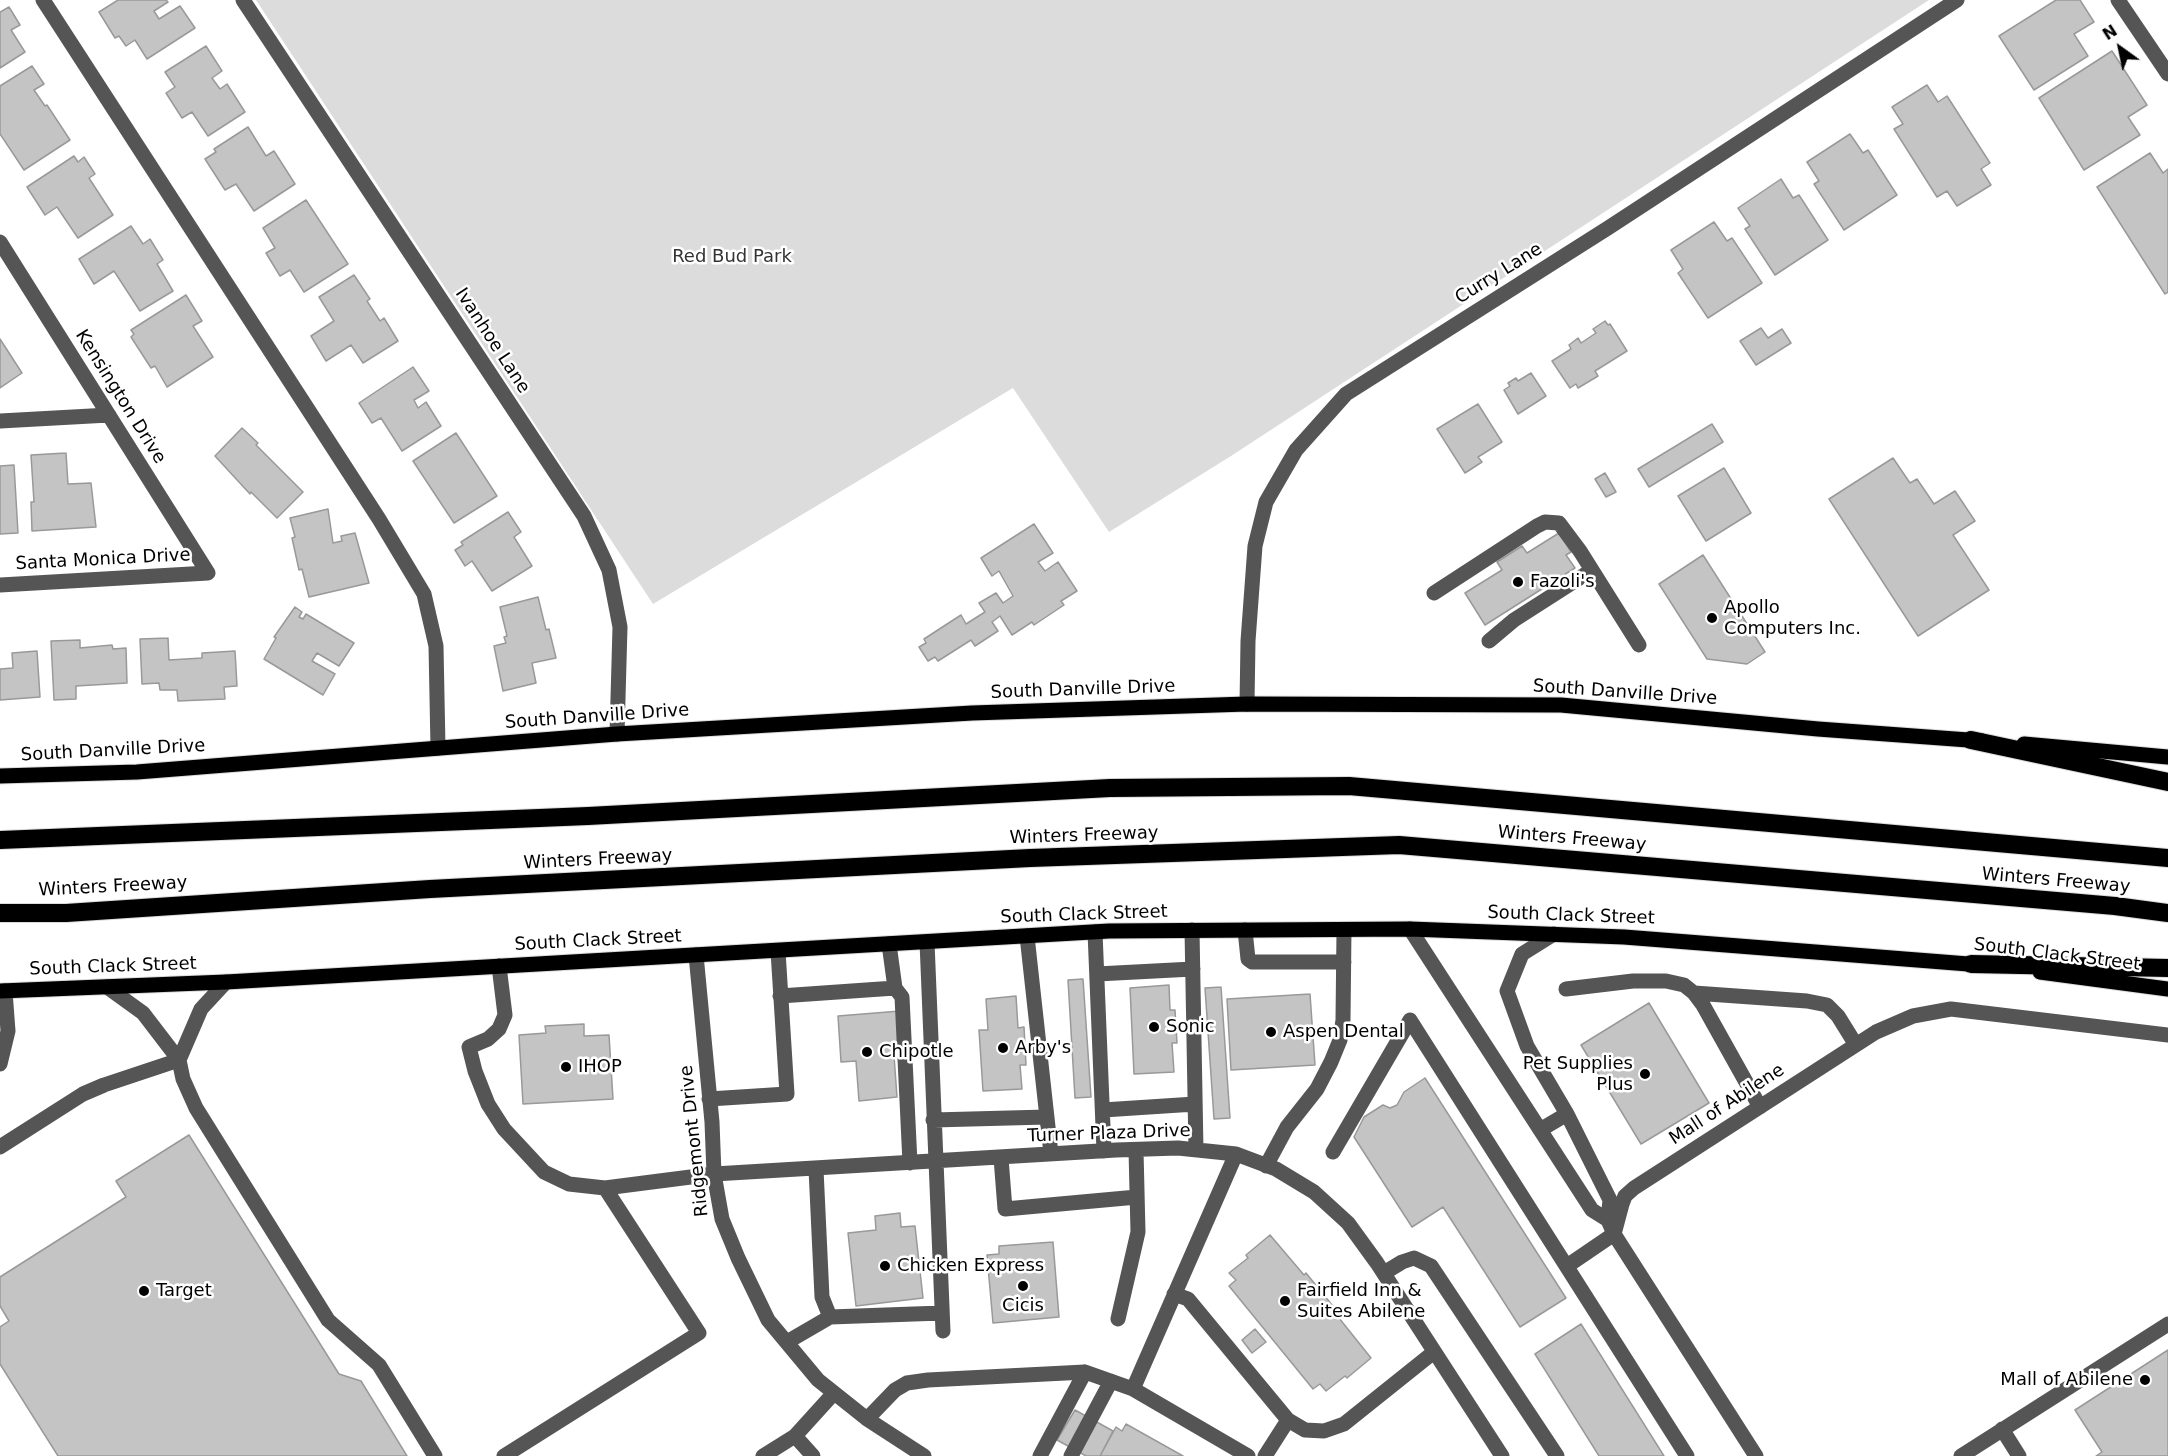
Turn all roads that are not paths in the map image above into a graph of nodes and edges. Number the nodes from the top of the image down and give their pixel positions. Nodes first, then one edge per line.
1 (43, 0) edge
2 (243, 0) edge
3 (1957, 0) edge
4 (2118, 0) edge
5 (2168, 74) edge
6 (0, 242) edge
7 (109, 416) junction
8 (0, 421) edge
9 (1592, 570) junction
10 (208, 573) joint
11 (0, 585) edge
12 (1434, 592) dead end
13 (1489, 641) dead end
14 (1639, 645) dead end
15 (1247, 704) junction
16 (617, 734) junction
17 (1971, 740) junction
18 (438, 748) junction
19 (2168, 758) edge
20 (0, 776) edge
21 (2168, 782) edge
22 (0, 840) edge
23 (2168, 858) edge
24 (0, 913) edge
25 (2168, 913) edge
26 (1410, 929) junction
27 (1192, 930) junction
28 (1245, 930) junction
29 (1344, 930) junction
30 (1095, 932) junction
31 (1554, 934) junction
32 (1027, 936) junction
33 (927, 942) junction
34 (889, 944) junction
35 (778, 951) junction
36 (696, 955) junction
37 (1344, 962) junction
38 (1971, 964) junction
39 (500, 966) junction
40 (2168, 968) edge
41 (1193, 969) junction
42 (1097, 974) junction
43 (226, 982) junction
44 (107, 987) junction
45 (895, 988) junction
46 (1566, 989) dead end
47 (2168, 989) edge
48 (3, 991) edge
49 (1694, 993) junction
50 (780, 996) junction
51 (2168, 1035) edge
52 (1857, 1045) junction
53 (180, 1059) junction
54 (0, 1064) edge
55 (709, 1099) junction
56 (1195, 1104) junction
57 (1760, 1107) junction
58 (1103, 1110) junction
59 (1567, 1114) junction
60 (1047, 1117) junction
61 (933, 1120) junction
62 (1540, 1130) junction
63 (0, 1147) edge
64 (1136, 1150) junction
65 (1196, 1150) junction
66 (1104, 1151) junction
67 (1333, 1152) dead end
68 (1051, 1154) junction
69 (1236, 1154) junction
70 (1001, 1158) junction
71 (935, 1162) junction
72 (910, 1163) junction
73 (1266, 1166) junction
74 (816, 1169) junction
75 (714, 1174) junction
76 (605, 1188) junction
77 (1137, 1197) junction
78 (1611, 1227) junction
79 (1567, 1266) junction
80 (1384, 1273) junction
81 (1174, 1294) junction
82 (942, 1313) junction
83 (830, 1317) junction
84 (1118, 1319) dead end
85 (2168, 1324) edge
86 (943, 1332) dead end
87 (787, 1342) junction
88 (1434, 1352) junction
89 (1085, 1372) junction
90 (1111, 1381) junction
91 (1133, 1389) junction
92 (834, 1393) junction
93 (867, 1419) junction
94 (1288, 1420) junction
95 (2002, 1429) junction
96 (795, 1436) junction
97 (435, 1456) edge
98 (504, 1456) edge
99 (764, 1456) edge
100 (813, 1456) edge
101 (924, 1456) edge
102 (1040, 1456) edge
103 (1071, 1456) edge
104 (1248, 1456) edge
105 (1265, 1456) edge
106 (1503, 1456) edge
107 (1557, 1456) edge
108 (1687, 1456) edge
109 (1756, 1456) edge
110 (1961, 1456) edge
111 (2019, 1456) edge

1 - 18 street
2 - 16 street, Ivanhoe Lane
3 - 15 street, Curry Lane
4 - 5 street
6 - 7 street, Kensington Drive
7 - 8 street
7 - 10 street, Kensington Drive
9 - 12 street
9 - 13 street
9 - 14 street
10 - 11 street, Santa Monica Drive
15 - 16 main road, South Danville Drive
15 - 17 main road, South Danville Drive
16 - 18 main road, South Danville Drive
17 - 19 main road, South Danville Drive
17 - 21 highway
18 - 20 main road, South Danville Drive
22 - 23 highway, Winters Freeway
24 - 25 highway, Winters Freeway
26 - 29 main road, South Clack Street
26 - 31 main road, South Clack Street
26 - 62 street
27 - 28 main road, South Clack Street
27 - 30 main road, South Clack Street
27 - 41 street
28 - 29 main road, South Clack Street
28 - 37 street
29 - 37 street
30 - 32 main road, South Clack Street
30 - 42 street
31 - 38 main road, South Clack Street
31 - 59 street
32 - 33 main road, South Clack Street
32 - 60 street
33 - 34 main road, South Clack Street
33 - 61 street
34 - 35 main road, South Clack Street
34 - 45 street
35 - 36 main road, South Clack Street
35 - 50 street
36 - 39 main road, South Clack Street
36 - 55 street, Ridgemont Drive
37 - 73 street
38 - 40 highway
38 - 47 main road, South Clack Street
39 - 43 main road, South Clack Street
39 - 76 street, Turner Plaza Drive
41 - 42 street
41 - 56 street
42 - 58 street
43 - 44 main road, South Clack Street
43 - 53 street
44 - 48 main road, South Clack Street
44 - 53 street
45 - 50 street
45 - 72 street
46 - 49 street
48 - 54 street
49 - 52 street
49 - 57 street
50 - 55 street
51 - 52 street, Mall of Abilene
52 - 57 street, Mall of Abilene
53 - 63 street
53 - 97 street
55 - 75 street, Ridgemont Drive
56 - 58 street
56 - 65 street
57 - 78 street, Mall of Abilene
58 - 66 street
59 - 62 street
59 - 78 street
60 - 61 street
60 - 68 street
61 - 71 street
62 - 78 street
64 - 65 street, Turner Plaza Drive
64 - 66 street, Turner Plaza Drive
64 - 77 street
65 - 69 street, Turner Plaza Drive
66 - 68 street, Turner Plaza Drive
67 - 79 street
68 - 70 street, Turner Plaza Drive
69 - 73 street, Turner Plaza Drive
69 - 81 street
70 - 71 street, Turner Plaza Drive
70 - 77 street
71 - 72 street, Turner Plaza Drive
71 - 82 street
72 - 74 street, Turner Plaza Drive
73 - 80 street, Turner Plaza Drive
74 - 75 street, Turner Plaza Drive
74 - 83 street
75 - 76 street, Turner Plaza Drive
75 - 87 street, Ridgemont Drive
76 - 98 street
77 - 84 street
78 - 79 street
78 - 109 street
79 - 108 street
80 - 88 street, Turner Plaza Drive
80 - 107 street
81 - 91 street
81 - 94 street
82 - 83 street
82 - 86 street
83 - 87 street
85 - 95 street
87 - 92 street, Ridgemont Drive
88 - 94 street
88 - 106 street, Turner Plaza Drive
89 - 90 street
89 - 93 street
89 - 102 street
90 - 91 street
90 - 103 street
91 - 104 street
92 - 93 street, Ridgemont Drive
92 - 96 street
93 - 101 street, Ridgemont Drive
94 - 105 street
95 - 110 street
95 - 111 street
96 - 99 street
96 - 100 street

